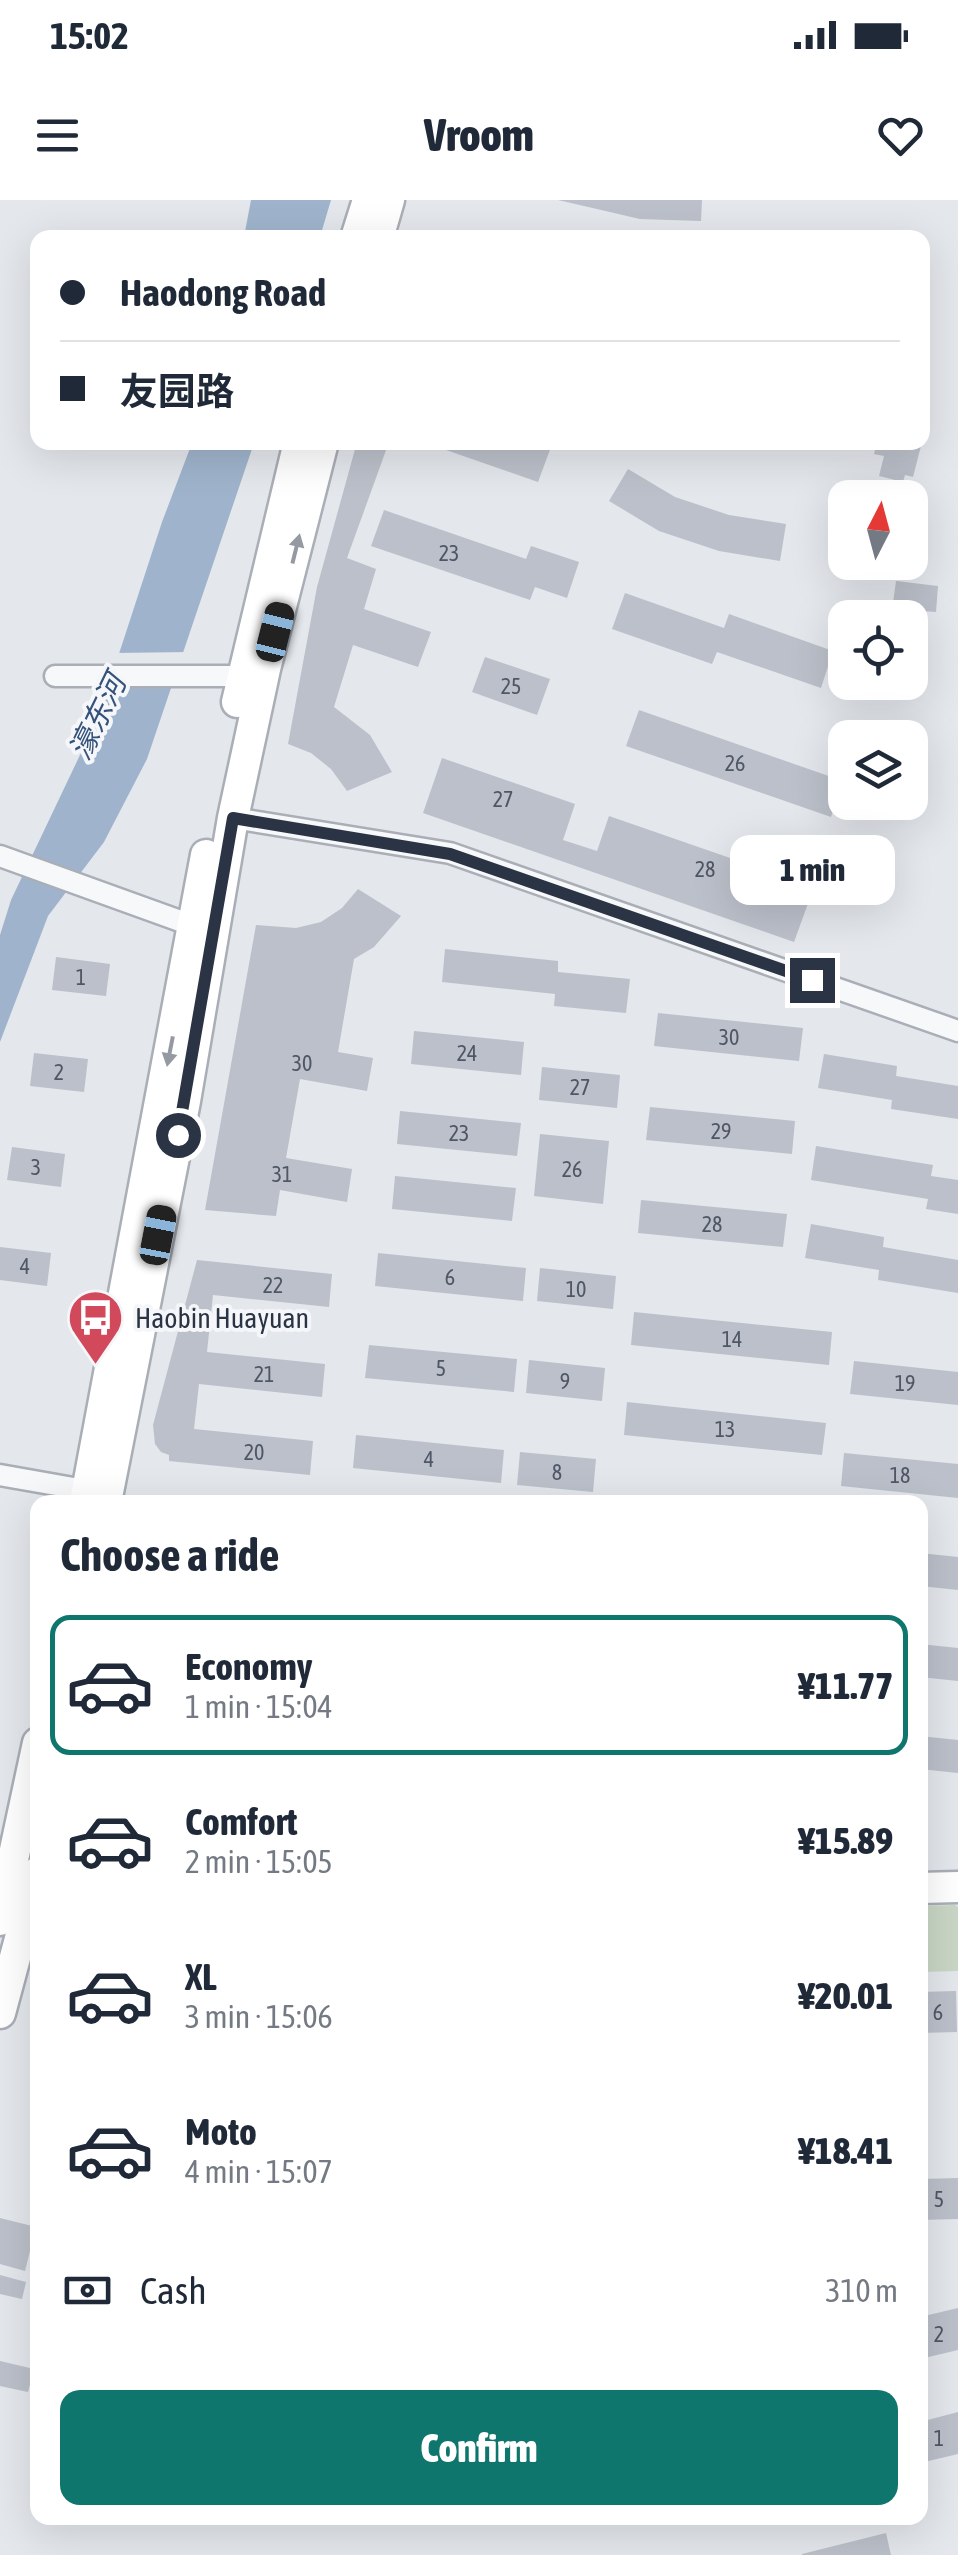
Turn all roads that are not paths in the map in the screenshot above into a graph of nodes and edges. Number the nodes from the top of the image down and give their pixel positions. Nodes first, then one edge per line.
1 (368, 200) edge
2 (389, 200) edge
3 (359, 230) edge
4 (380, 230) edge
5 (297, 450) edge
6 (321, 450) edge
7 (56, 676) dead end
8 (242, 676) junction
9 (233, 818) junction
10 (6, 858) edge
11 (194, 926) junction
12 (958, 1031) edge
13 (0, 1475) edge
14 (87, 1495) edge
15 (96, 1495) edge
16 (96, 1495) edge
17 (30, 1809) edge
18 (928, 1870) edge
19 (958, 1870) edge
20 (958, 1887) edge
21 (928, 1888) edge
22 (20, 1892) edge
23 (0, 2013) edge

1 - 3 main road
2 - 4 main road
5 - 8 main road
9 -> 6 main road
7 - 8 street
8 - 11 main road
9 - 12 street
9 - 15 main road
10 - 11 street
11 -> 16 main road
13 - 14 street
17 - 22 main road
18 - 19 main road
20 - 21 main road
22 - 23 main road

